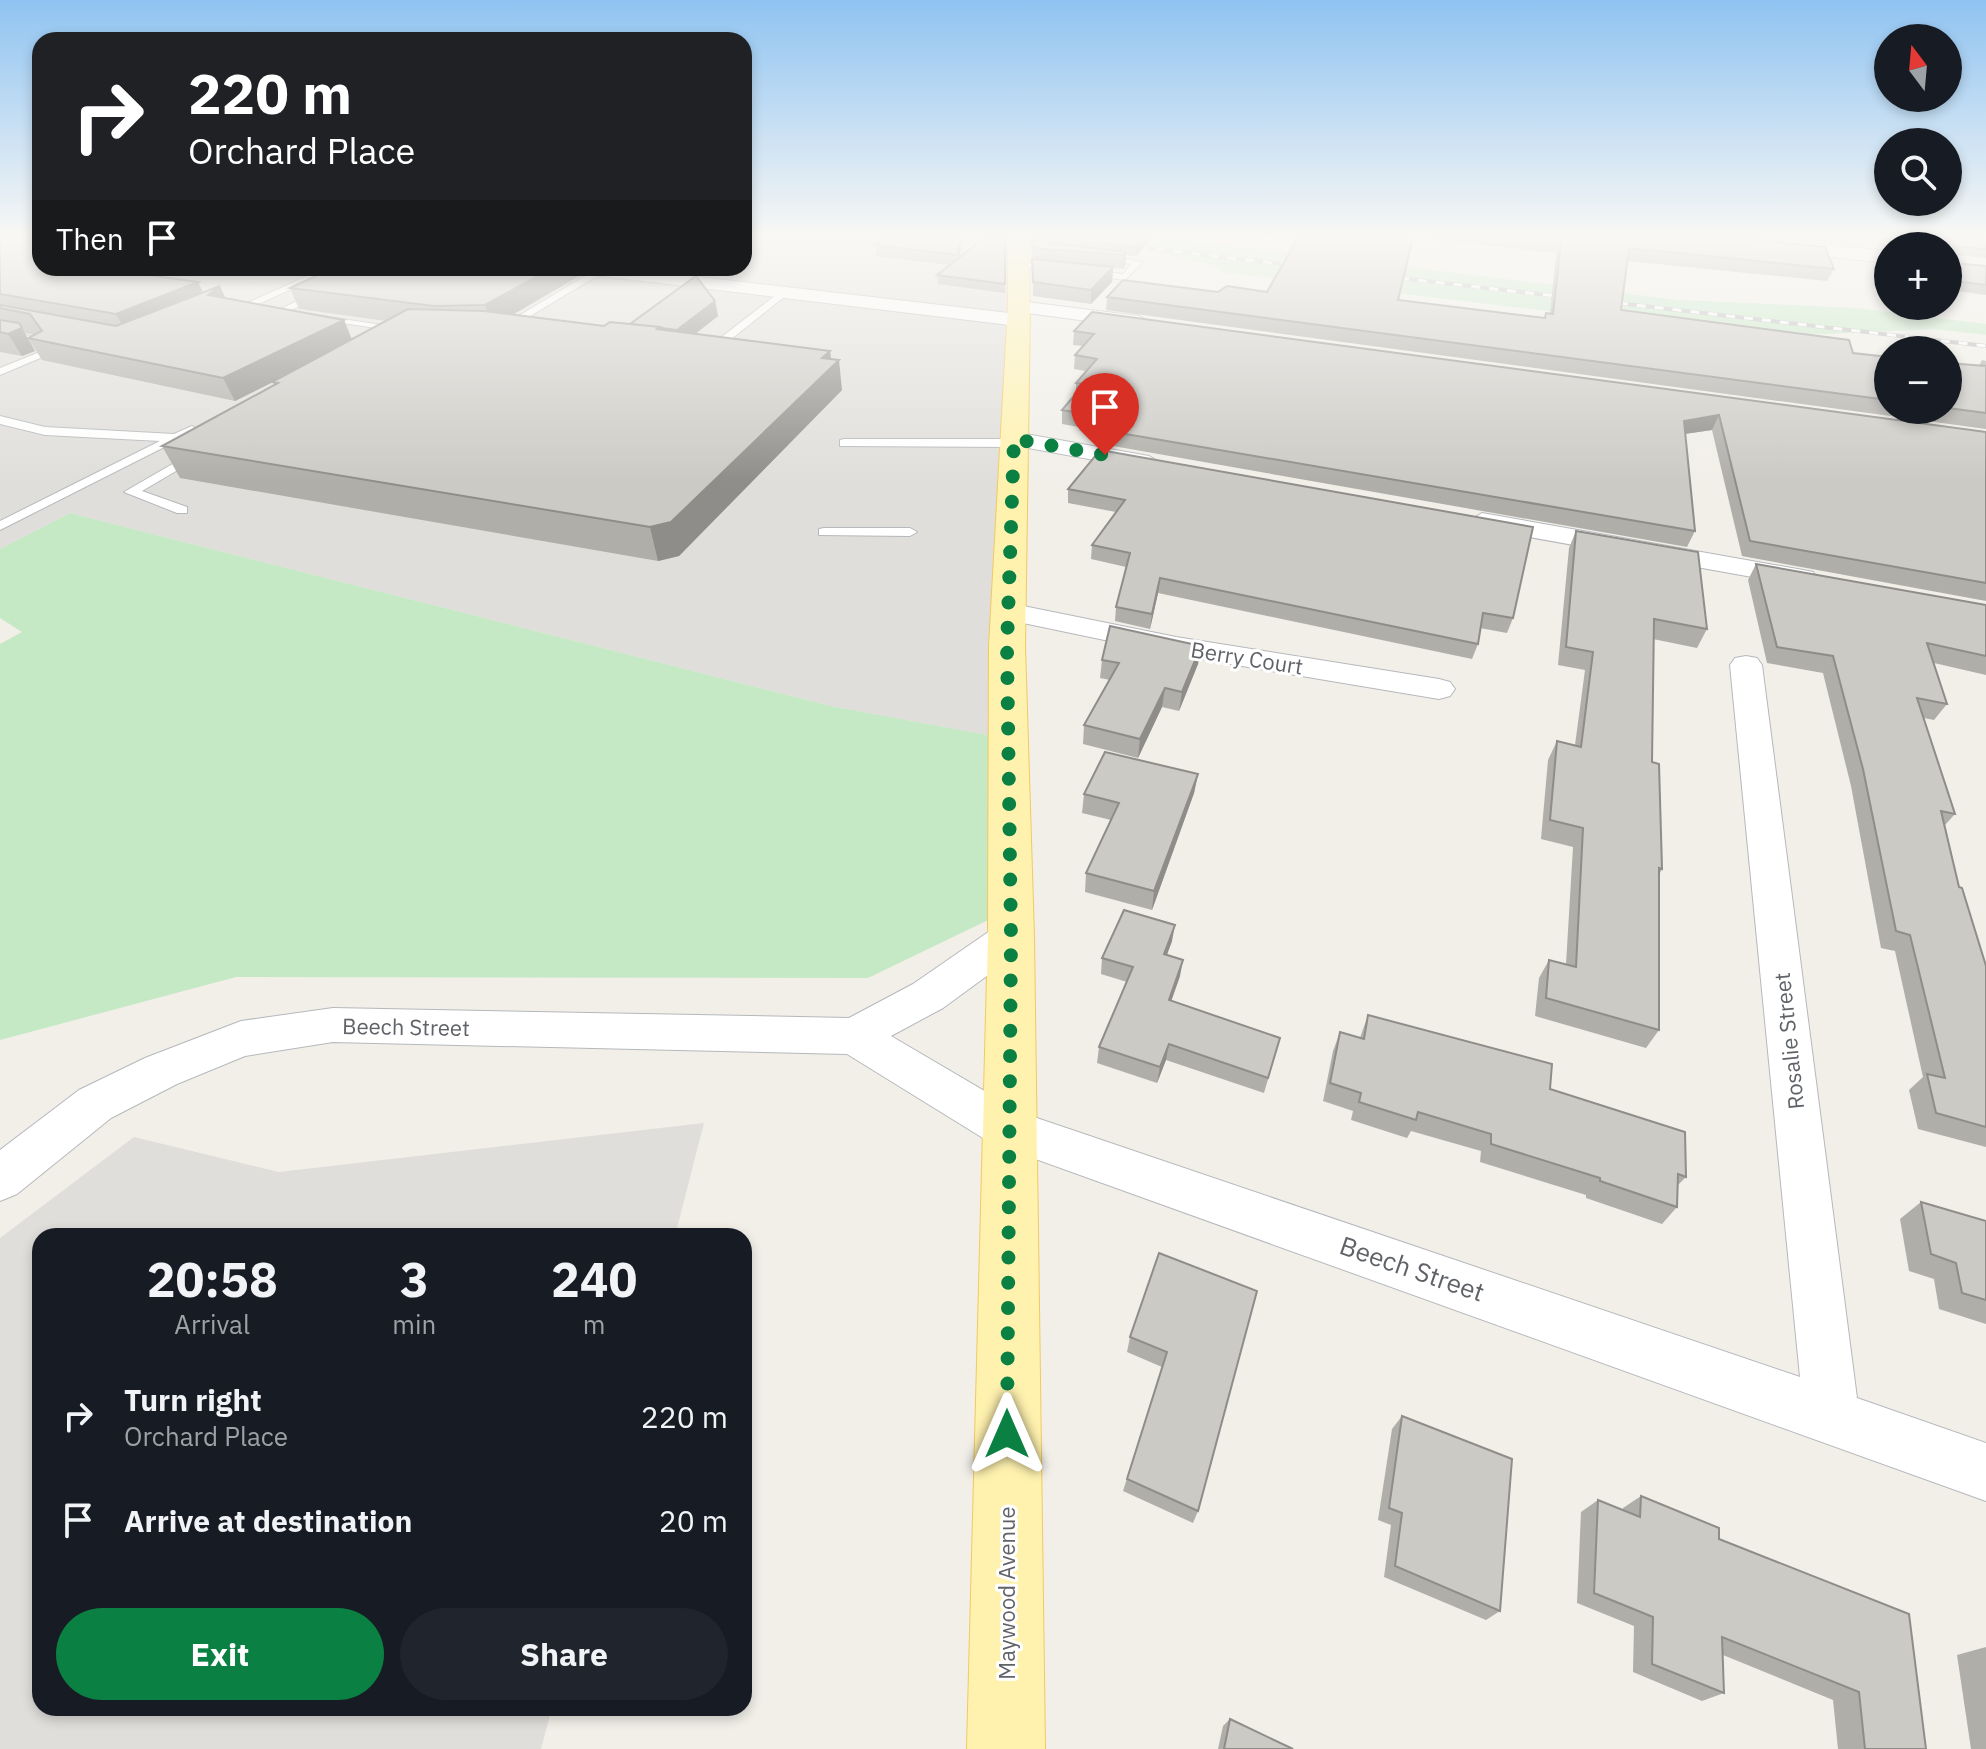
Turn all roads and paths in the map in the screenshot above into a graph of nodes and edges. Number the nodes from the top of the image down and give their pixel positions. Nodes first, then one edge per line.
1 (329, 320) edge
2 (514, 320) edge
3 (750, 320) edge
4 (1018, 320) edge
5 (1094, 320) edge
6 (270, 322) edge
7 (1167, 326) edge
8 (518, 333) edge
9 (0, 334) edge
10 (344, 335) edge
11 (389, 346) edge
12 (689, 353) edge
13 (0, 372) edge
14 (0, 420) edge
15 (205, 424) edge
16 (177, 438) junction
17 (1014, 441) junction
18 (844, 443) dead end
19 (212, 446) edge
20 (1169, 466) edge
21 (182, 510) dead end
22 (1462, 518) edge
23 (0, 526) edge
24 (824, 532) dead end
25 (910, 532) dead end
26 (1832, 583) edge
27 (1009, 612) junction
28 (1746, 665) dead end
29 (1439, 689) dead end
30 (1011, 937) junction
31 (854, 1036) junction
32 (1007, 1129) junction
33 (0, 1179) edge
34 (1832, 1417) junction
35 (1986, 1472) edge
36 (1006, 1749) edge

1 - 11 lane
2 - 8 lane
3 - 12 lane
4 - 17 main road, Maywood Avenue
5 - 7 street
6 - 10 lane
9 - 13 lane
14 - 16 lane
15 - 16 lane
16 - 23 lane
17 - 18 lane
17 - 20 street
17 - 27 main road, Maywood Avenue
19 - 21 lane
22 - 26 street
24 - 25 lane
27 - 29 street, Berry Court
27 - 30 main road, Maywood Avenue
28 - 34 street, Rosalie Street
30 - 31 street, Beech Street
30 - 32 main road, Maywood Avenue
31 - 32 street, Beech Street
31 - 33 street, Beech Street
32 - 34 street, Beech Street
32 - 36 main road, Maywood Avenue
34 - 35 street, Beech Street

